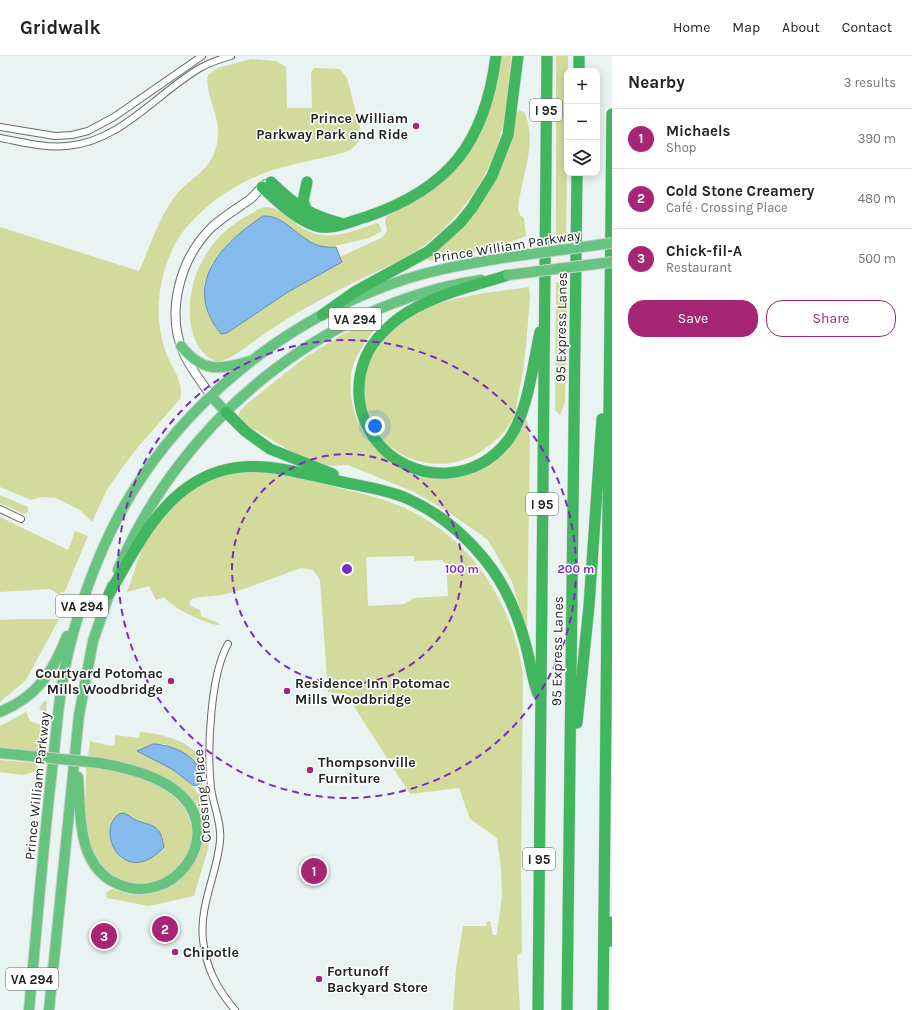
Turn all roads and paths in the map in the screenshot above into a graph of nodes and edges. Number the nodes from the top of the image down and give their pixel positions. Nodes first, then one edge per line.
1 (202, 56) edge
2 (231, 56) edge
3 (496, 56) edge
4 (518, 56) edge
5 (547, 56) edge
6 (579, 56) edge
7 (578, 68) edge
8 (612, 114) edge
9 (0, 127) edge
10 (0, 138) edge
11 (577, 176) edge
12 (307, 182) dead end
13 (271, 188) junction
14 (307, 212) junction
15 (342, 223) junction
16 (612, 243) edge
17 (612, 262) edge
18 (508, 275) junction
19 (610, 302) junction
20 (545, 308) junction
21 (322, 315) junction
22 (181, 346) junction
23 (254, 359) junction
24 (212, 397) junction
25 (226, 412) junction
26 (382, 491) junction
27 (0, 509) edge
28 (21, 519) dead end
29 (90, 581) junction
30 (109, 594) junction
31 (228, 644) dead end
32 (540, 700) junction
33 (0, 712) edge
34 (0, 753) edge
35 (75, 753) junction
36 (570, 793) junction
37 (612, 922) edge
38 (568, 929) junction
39 (29, 1010) edge
40 (49, 1010) edge
41 (235, 1010) edge
42 (538, 1010) edge
43 (561, 1010) edge
44 (567, 1010) edge
45 (603, 1010) edge
46 (609, 1010) edge

1 - 9 street
2 - 10 street
3 - 15 highway
4 - 21 highway
5 - 20 highway, I 95
6 - 7 highway
8 - 19 highway
11 - 36 highway, 95 Express Lanes
12 - 14 highway
13 - 14 highway
13 - 15 highway
13 - 22 street
14 - 15 highway
16 - 21 highway, Prince William Parkway / VA 294, bridge
17 - 18 highway, Prince William Parkway / VA 294, bridge
18 - 20 highway
18 - 25 highway, Prince William Parkway / VA 294
19 - 36 highway
19 - 45 highway
20 - 32 highway, I 95
21 - 23 highway, Prince William Parkway / VA 294
22 - 23 highway
22 - 24 street
23 - 24 highway, Prince William Parkway / VA 294
24 - 25 highway
24 - 29 highway, Prince William Parkway / VA 294
25 - 26 highway
25 - 30 highway, Prince William Parkway / VA 294
26 - 30 highway
26 - 32 highway
27 - 28 street
29 - 33 highway
29 - 39 highway, Prince William Parkway / VA 294
30 - 35 highway, Prince William Parkway / VA 294
31 - 41 street, Crossing Place
32 - 42 highway, I 95
34 - 35 highway, bridge
35 - 40 highway, Prince William Parkway / VA 294
36 - 38 highway, 95 Express Lanes
37 - 46 highway
38 - 43 highway
38 - 44 highway, 95 Express Lanes

